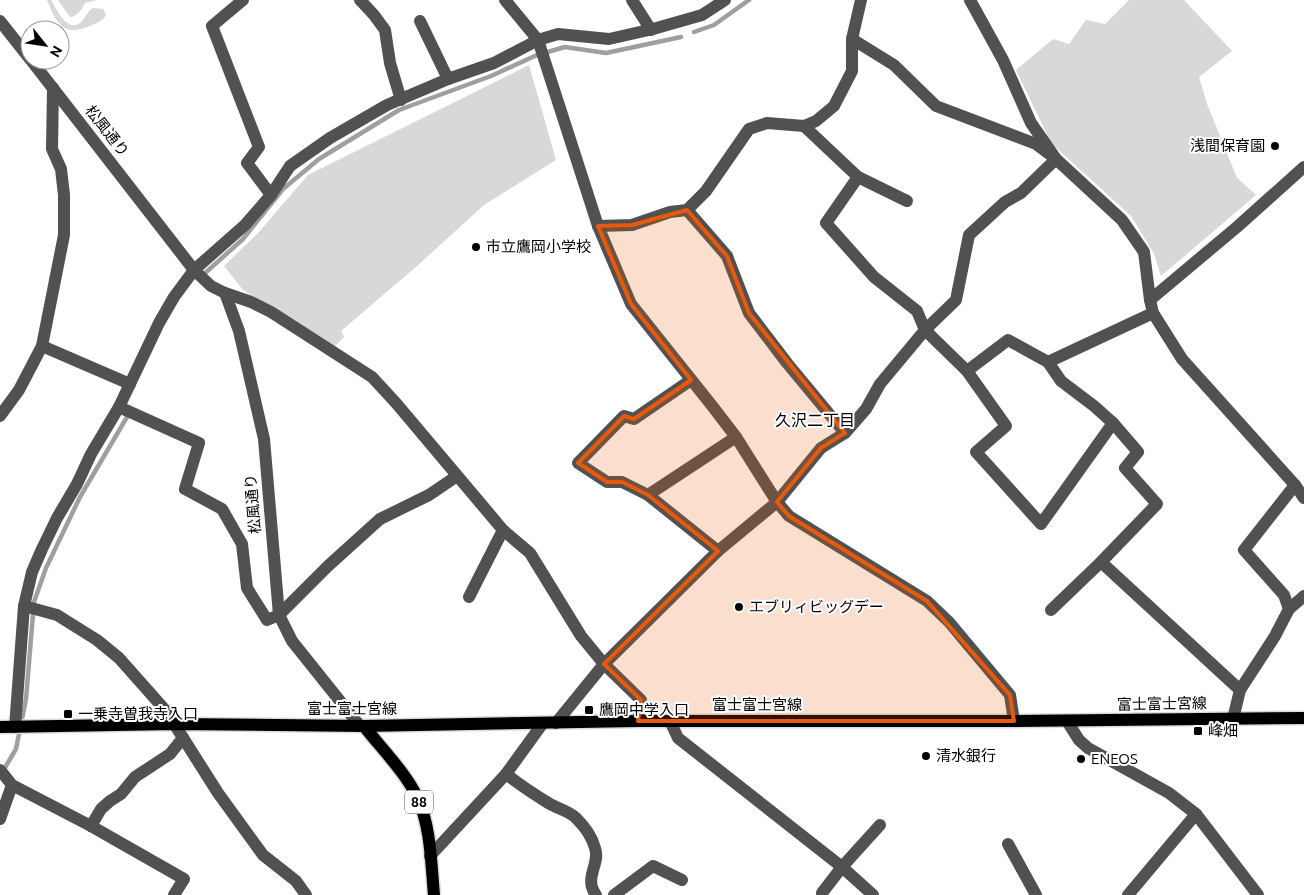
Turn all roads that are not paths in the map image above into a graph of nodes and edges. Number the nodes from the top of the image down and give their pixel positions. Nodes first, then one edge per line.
1 (242, 0) edge
2 (360, 0) edge
3 (505, 0) edge
4 (632, 0) edge
5 (725, 0) edge
6 (861, 0) edge
7 (970, 0) edge
8 (0, 21) edge
9 (420, 21) dead end
10 (651, 30) junction
11 (852, 38) junction
12 (538, 42) junction
13 (20, 47) edge
14 (38, 70) edge
15 (448, 79) junction
16 (52, 88) junction
17 (401, 100) junction
18 (804, 126) junction
19 (1056, 159) junction
20 (1304, 167) edge
21 (858, 177) junction
22 (271, 195) junction
23 (907, 201) dead end
24 (687, 210) junction
25 (598, 226) junction
26 (196, 271) junction
27 (225, 293) junction
28 (1150, 300) junction
29 (1153, 312) junction
30 (925, 330) junction
31 (42, 346) junction
32 (1048, 362) junction
33 (967, 371) junction
34 (691, 380) junction
35 (130, 384) junction
36 (119, 406) junction
37 (0, 416) edge
38 (1113, 423) junction
39 (845, 433) junction
40 (736, 437) junction
41 (457, 476) junction
42 (1295, 485) junction
43 (648, 494) junction
44 (1304, 498) edge
45 (778, 502) junction
46 (503, 530) junction
47 (718, 551) junction
48 (1101, 562) junction
49 (1304, 596) edge
50 (469, 597) dead end
51 (27, 606) junction
52 (1289, 609) junction
53 (1051, 610) dead end
54 (279, 615) junction
55 (604, 664) junction
56 (1240, 690) junction
57 (1304, 718) edge
58 (1233, 719) junction
59 (1067, 721) junction
60 (638, 722) junction
61 (670, 722) junction
62 (1014, 722) junction
63 (550, 723) junction
64 (174, 724) junction
65 (362, 726) junction
66 (0, 727) edge
67 (15, 727) junction
68 (183, 738) junction
69 (0, 770) edge
70 (506, 774) junction
71 (12, 785) junction
72 (1196, 814) junction
73 (0, 819) edge
74 (880, 825) dead end
75 (91, 826) junction
76 (1008, 844) dead end
77 (430, 856) junction
78 (842, 867) junction
79 (682, 880) dead end
80 (822, 894) dead end
81 (174, 895) edge
82 (306, 895) edge
83 (434, 895) edge
84 (596, 895) edge
85 (614, 895) edge
86 (873, 895) edge
87 (1036, 895) edge
88 (1128, 895) edge
89 (1258, 895) edge

1 - 22 street
2 - 17 street
3 - 12 street
4 - 10 street
5 - 10 street
6 - 11 street
7 - 19 street
8 - 13 street, 松風通り
9 - 15 street
10 - 12 street
11 - 18 street
11 - 19 street
12 - 15 street
12 - 25 street
14 - 16 street, 松風通り
15 - 17 street
16 - 26 street, 松風通り
16 - 31 street
17 - 22 street
18 - 21 street
18 - 24 street
19 - 28 street
19 - 30 street
20 - 28 street
21 - 23 street
21 - 30 street
22 - 26 street
24 - 25 street
24 - 39 street
25 - 34 street
26 - 27 street, 松風通り
26 - 35 street
27 - 41 street
27 - 54 street, 松風通り
28 - 29 street
29 - 32 street
29 - 42 street
30 - 33 street
30 - 39 street
31 - 35 street
31 - 37 street
32 - 33 street
32 - 38 street
33 - 38 street
34 - 40 street
34 - 43 street
35 - 36 street
36 - 51 street
36 - 54 street
38 - 48 street
39 - 45 street
40 - 43 street
40 - 45 street
41 - 46 street
41 - 54 street
42 - 44 street
42 - 52 street
43 - 47 street
45 - 47 street
45 - 62 street
46 - 50 street
46 - 55 street
47 - 55 street
48 - 53 street
48 - 56 street
49 - 52 street
51 - 64 street
51 - 67 street
52 - 56 street
54 - 65 street, 松風通り
55 - 60 street
55 - 63 street
56 - 58 street
57 - 58 main road, 富士富士宮線
58 - 59 main road, 富士富士宮線
59 - 62 main road, 富士富士宮線
59 - 72 street
60 - 61 main road, 富士富士宮線
60 - 63 main road, 富士富士宮線
61 - 62 main road, 富士富士宮線
61 - 78 street
63 - 65 main road, 富士富士宮線
63 - 70 street
64 - 65 main road, 富士富士宮線
64 - 67 main road, 富士富士宮線
64 - 68 street
65 - 77 main road, 松風通り / 88
66 - 67 main road, 富士富士宮線
68 - 75 street
68 - 82 street
69 - 71 street
70 - 77 street
70 - 84 street
71 - 73 street
71 - 75 street
72 - 88 street
72 - 89 street
74 - 78 street
75 - 81 street
76 - 87 street
77 - 83 main road, 松風通り / 88
78 - 80 street
78 - 86 street
79 - 85 street

